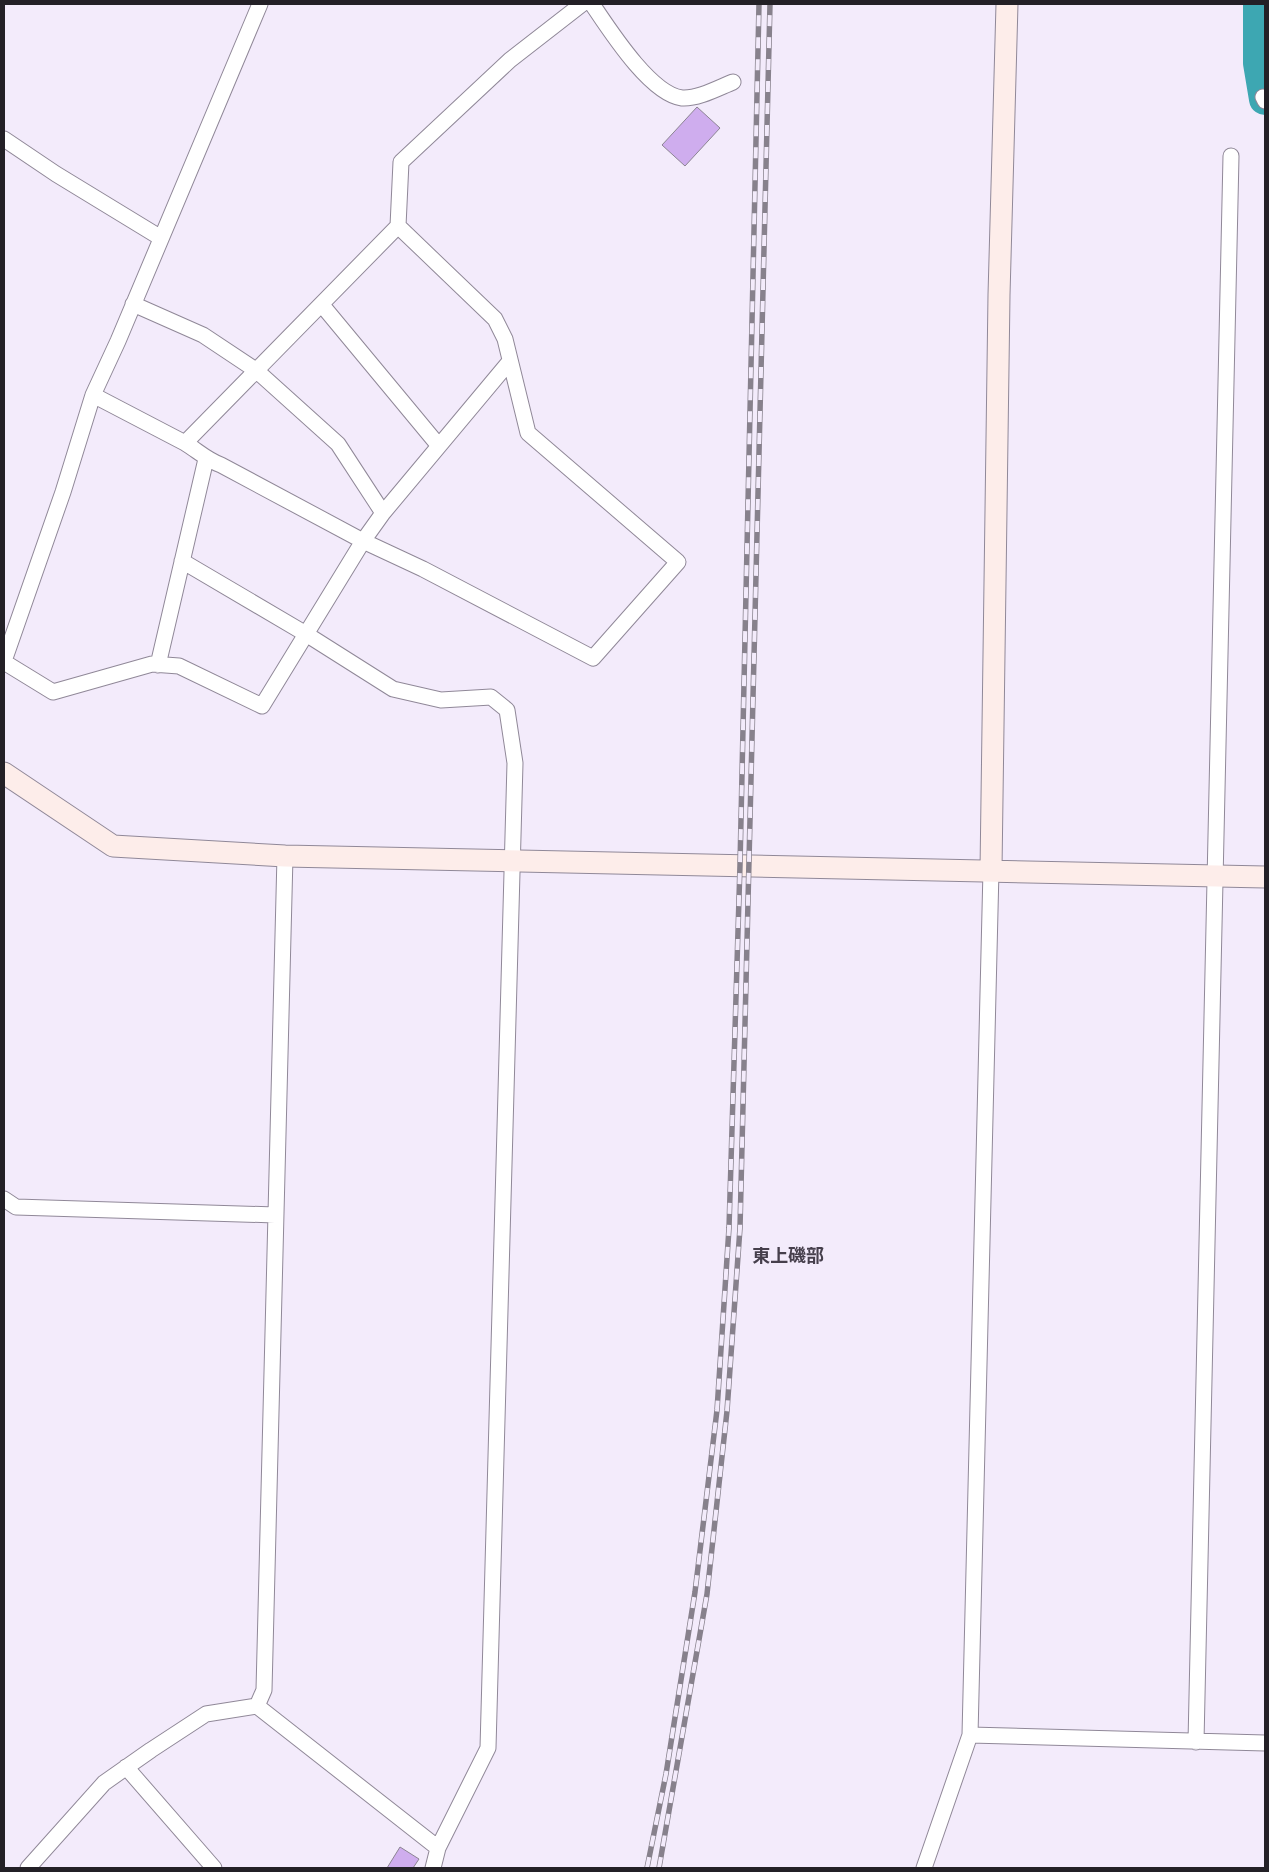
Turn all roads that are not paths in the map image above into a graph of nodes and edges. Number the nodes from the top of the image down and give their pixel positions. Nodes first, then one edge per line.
1 (260, 4) edge
2 (582, 4) edge
3 (592, 4) edge
4 (1007, 4) edge
5 (733, 82) dead end
6 (4, 140) edge
7 (1231, 156) dead end
8 (398, 226) junction
9 (161, 238) junction
10 (133, 304) junction
11 (322, 305) junction
12 (510, 361) junction
13 (257, 371) junction
14 (93, 395) junction
15 (185, 443) junction
16 (439, 446) junction
17 (206, 460) junction
18 (383, 513) junction
19 (363, 541) junction
20 (182, 561) junction
21 (306, 634) junction
22 (4, 662) edge
23 (158, 665) junction
24 (4, 773) edge
25 (285, 856) junction
26 (512, 861) junction
27 (991, 870) junction
28 (1215, 876) junction
29 (1265, 877) edge
30 (4, 1199) edge
31 (275, 1215) junction
32 (257, 1706) junction
33 (970, 1735) junction
34 (1196, 1742) junction
35 (1265, 1742) edge
36 (126, 1767) junction
37 (438, 1848) junction
38 (28, 1868) edge
39 (214, 1868) edge
40 (433, 1868) edge
41 (924, 1868) edge

1 - 9 street
2 - 8 street
3 - 5 street
4 - 27 street
6 - 9 street
7 - 28 street
8 - 11 street
8 - 12 street
9 - 10 street
10 - 13 street
10 - 14 street
11 - 13 street
11 - 16 street
12 - 16 street
12 - 19 street
13 - 15 street
13 - 18 street
14 - 15 street
14 - 22 street
15 - 17 street
16 - 18 street
17 - 19 street
17 - 20 street
18 - 19 street
19 - 21 street
20 - 21 street
20 - 23 street
21 - 23 street
21 - 26 street
22 - 23 street
24 - 25 street
25 - 26 street
25 - 31 street
26 - 27 street
26 - 37 street
27 - 28 street
27 - 33 street
28 - 29 street
28 - 34 street
30 - 31 street
31 - 32 street
32 - 36 street
32 - 37 street
33 - 34 street
33 - 41 street
34 - 35 street
36 - 38 street
36 - 39 street
37 - 40 street

